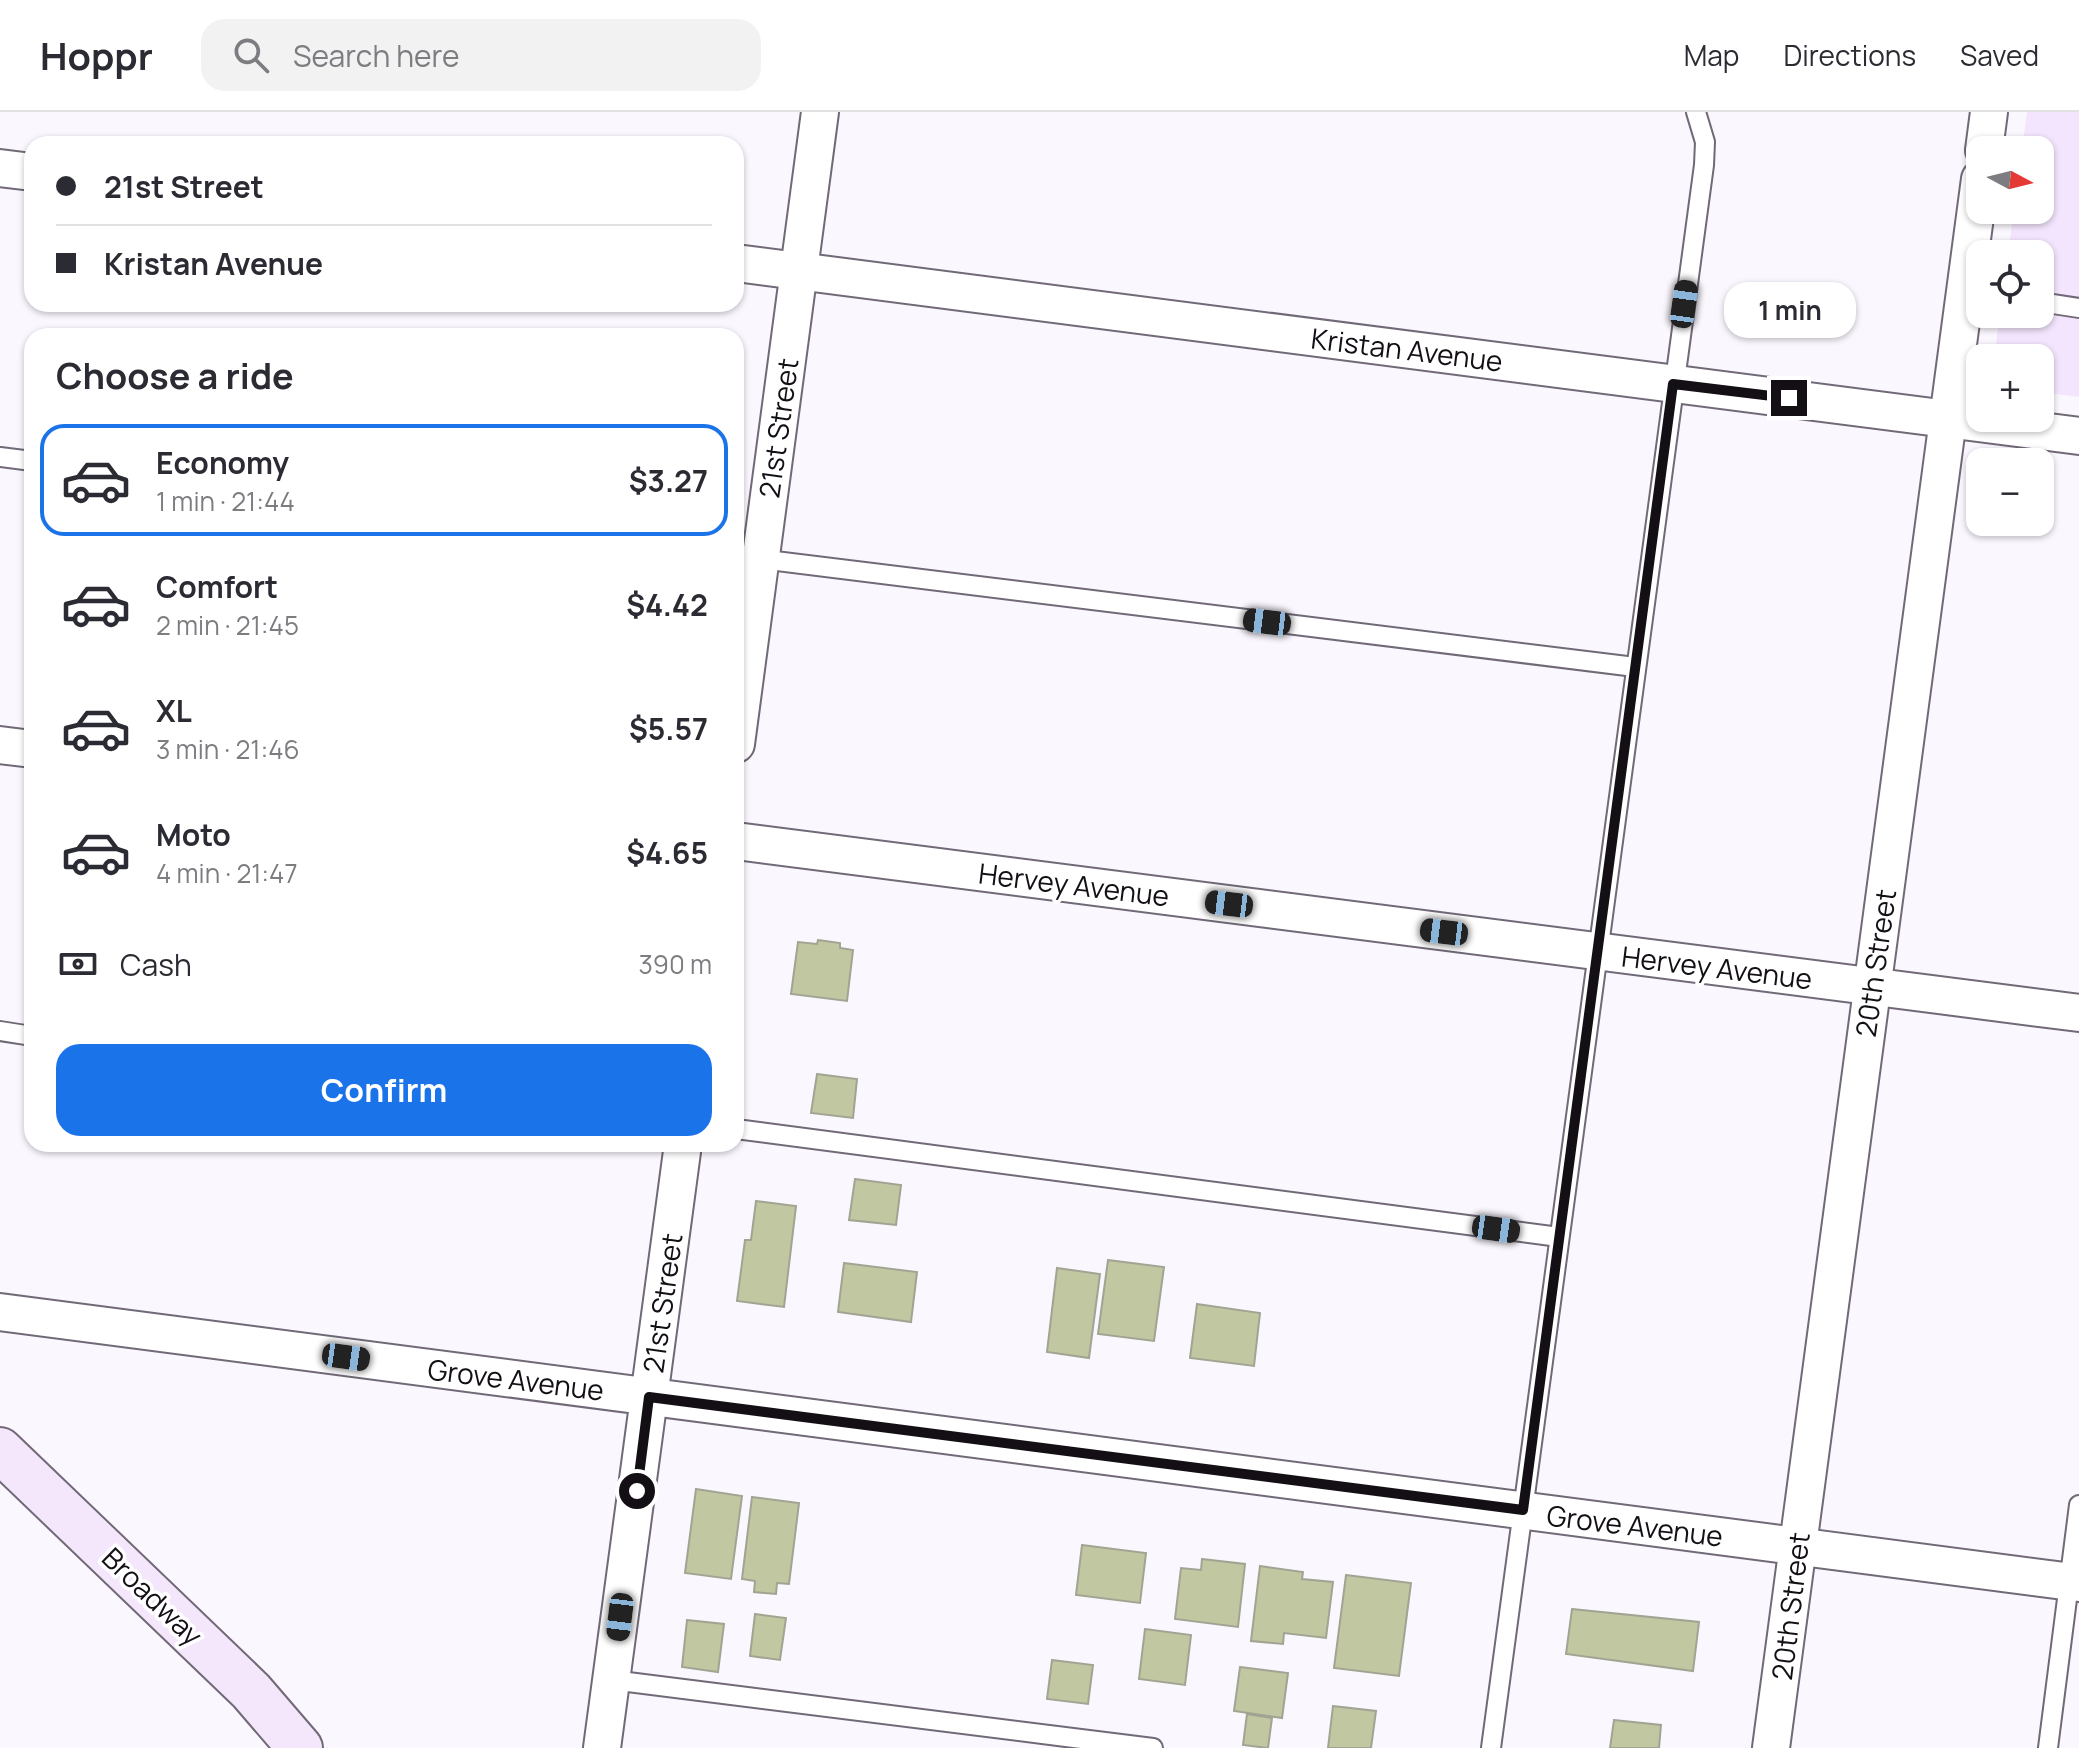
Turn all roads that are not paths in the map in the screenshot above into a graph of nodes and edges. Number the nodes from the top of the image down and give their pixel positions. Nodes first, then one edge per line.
1 (820, 112) edge
2 (1696, 112) edge
3 (1989, 112) edge
4 (1986, 136) edge
5 (0, 168) edge
6 (24, 171) edge
7 (744, 264) edge
8 (799, 271) junction
9 (2054, 304) edge
10 (2079, 308) edge
11 (1966, 324) edge
12 (1673, 384) junction
13 (1948, 419) junction
14 (2079, 436) edge
15 (0, 457) edge
16 (24, 460) edge
17 (748, 558) edge
18 (744, 620) edge
19 (1635, 667) junction
20 (0, 745) edge
21 (24, 748) edge
22 (744, 842) edge
23 (1597, 951) junction
24 (1872, 987) junction
25 (2079, 1013) edge
26 (0, 1031) edge
27 (24, 1035) edge
28 (744, 1130) edge
29 (682, 1152) edge
30 (1559, 1237) junction
31 (0, 1312) edge
32 (649, 1397) junction
33 (0, 1450) edge
34 (2079, 1505) edge
35 (1523, 1510) junction
36 (1797, 1546) junction
37 (2074, 1582) edge
38 (612, 1680) junction
39 (300, 1748) edge
40 (602, 1748) edge
41 (1153, 1748) edge
42 (1491, 1748) edge
43 (1771, 1748) edge
44 (2048, 1748) edge

1 - 8 street, 21st Street
2 - 12 lane
3 - 4 street
5 - 6 street
7 - 8 street, Kristan Avenue
8 - 12 street, Kristan Avenue
8 - 17 street, 21st Street
9 - 10 lane
11 - 13 street, 20th Street
12 - 13 street, Kristan Avenue
12 - 19 lane
13 - 14 street, Kristan Avenue
13 - 24 street, 20th Street
15 - 16 lane
17 - 18 street, 21st Street
17 - 19 lane
19 - 23 lane
20 - 21 street
22 - 23 street, Hervey Avenue
23 - 24 street, Hervey Avenue
23 - 30 lane
24 - 25 street, Hervey Avenue
24 - 36 street, 20th Street
26 - 27 lane
28 - 30 lane
29 - 32 street, 21st Street
30 - 35 lane
31 - 32 street, Grove Avenue
32 - 35 street, Grove Avenue
32 - 38 street, 21st Street
33 - 39 street, Broadway
34 - 37 lane
35 - 36 street, Grove Avenue
35 - 42 lane
36 - 37 street, Grove Avenue
36 - 43 street, 20th Street
37 - 44 lane
38 - 40 street, 21st Street
38 - 41 lane

